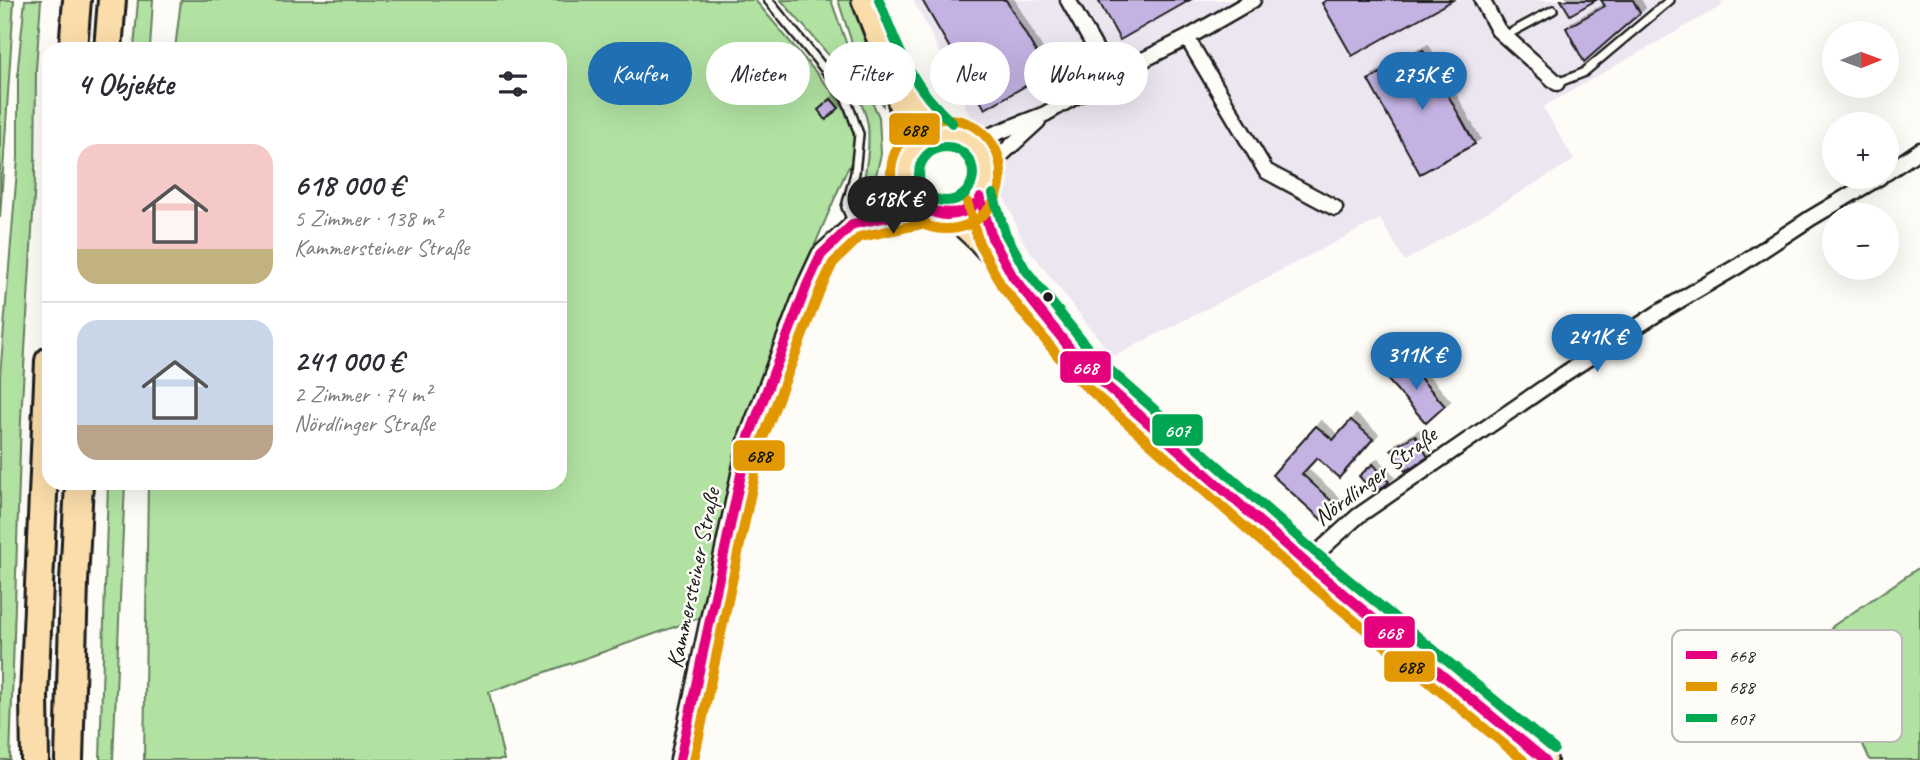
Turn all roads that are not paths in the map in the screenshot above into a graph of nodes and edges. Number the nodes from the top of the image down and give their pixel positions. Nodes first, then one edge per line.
1 (77, 0) edge
2 (112, 0) edge
3 (768, 0) edge
4 (864, 0) edge
5 (1068, 0) edge
6 (1253, 0) edge
7 (1482, 0) edge
8 (1670, 0) edge
9 (1553, 10) dead end
10 (1505, 36) junction
11 (1186, 38) junction
12 (74, 42) edge
13 (109, 42) edge
14 (881, 42) edge
15 (1092, 42) edge
16 (1148, 57) edge
17 (1557, 83) joint
18 (901, 105) edge
19 (915, 105) edge
20 (1061, 105) edge
21 (1045, 114) junction
22 (943, 133) junction
23 (972, 142) junction
24 (1920, 150) edge
25 (908, 163) junction
26 (1899, 164) edge
27 (987, 167) junction
28 (1860, 189) edge
29 (980, 198) junction
30 (1335, 208) dead end
31 (923, 209) junction
32 (952, 215) junction
33 (853, 224) junction
34 (1013, 276) junction
35 (43, 490) edge
36 (79, 490) edge
37 (1306, 563) junction
38 (35, 760) edge
39 (69, 760) edge
40 (680, 760) edge
41 (1545, 760) edge

1 - 12 highway
2 - 13 highway
3 - 33 lane
4 - 14 main road
5 - 15 street
6 - 11 street
7 - 10 street
8 - 17 lane
9 - 10 lane
10 - 17 street
11 - 16 street
11 - 30 street
18 - 25 main road
19 - 22 main road
20 - 21 street
21 - 23 street
21 - 27 street
22 - 23 main road
22 - 25 main road
23 - 27 main road
24 - 26 street
25 - 31 main road
25 - 33 street, Kammersteiner Straße
27 - 29 main road
28 - 37 street, Nördlinger Straße
29 - 32 main road
29 - 34 main road
31 - 32 main road
31 - 33 street
32 - 34 main road
33 - 40 street, Kammersteiner Straße
34 - 37 main road
35 - 38 highway
36 - 39 highway
37 - 41 main road, Nördlinger Straße

